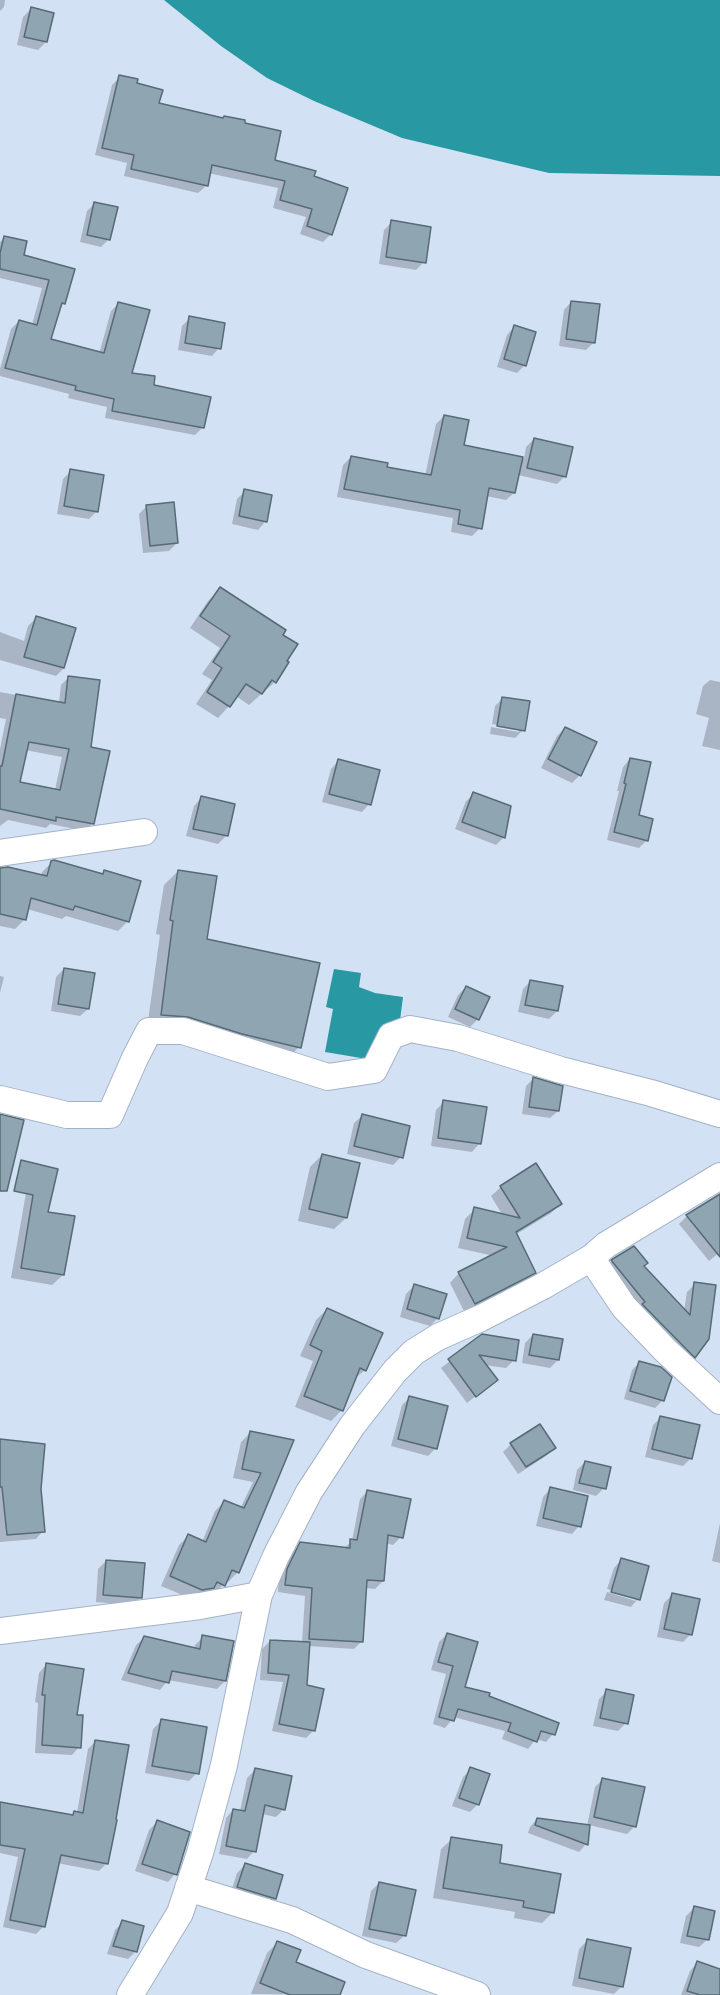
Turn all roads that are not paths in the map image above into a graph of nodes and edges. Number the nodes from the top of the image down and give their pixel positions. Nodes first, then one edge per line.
1 (144, 832) dead end
2 (0, 853) edge
3 (0, 1099) edge
4 (720, 1114) edge
5 (720, 1176) edge
6 (591, 1258) junction
7 (720, 1401) edge
8 (259, 1595) junction
9 (0, 1631) edge
10 (188, 1888) junction
11 (130, 1995) edge
12 (477, 1995) edge

1 - 2 street
3 - 4 street
5 - 6 street
6 - 7 street
6 - 8 street
8 - 9 street
8 - 10 street
10 - 11 street
10 - 12 street

